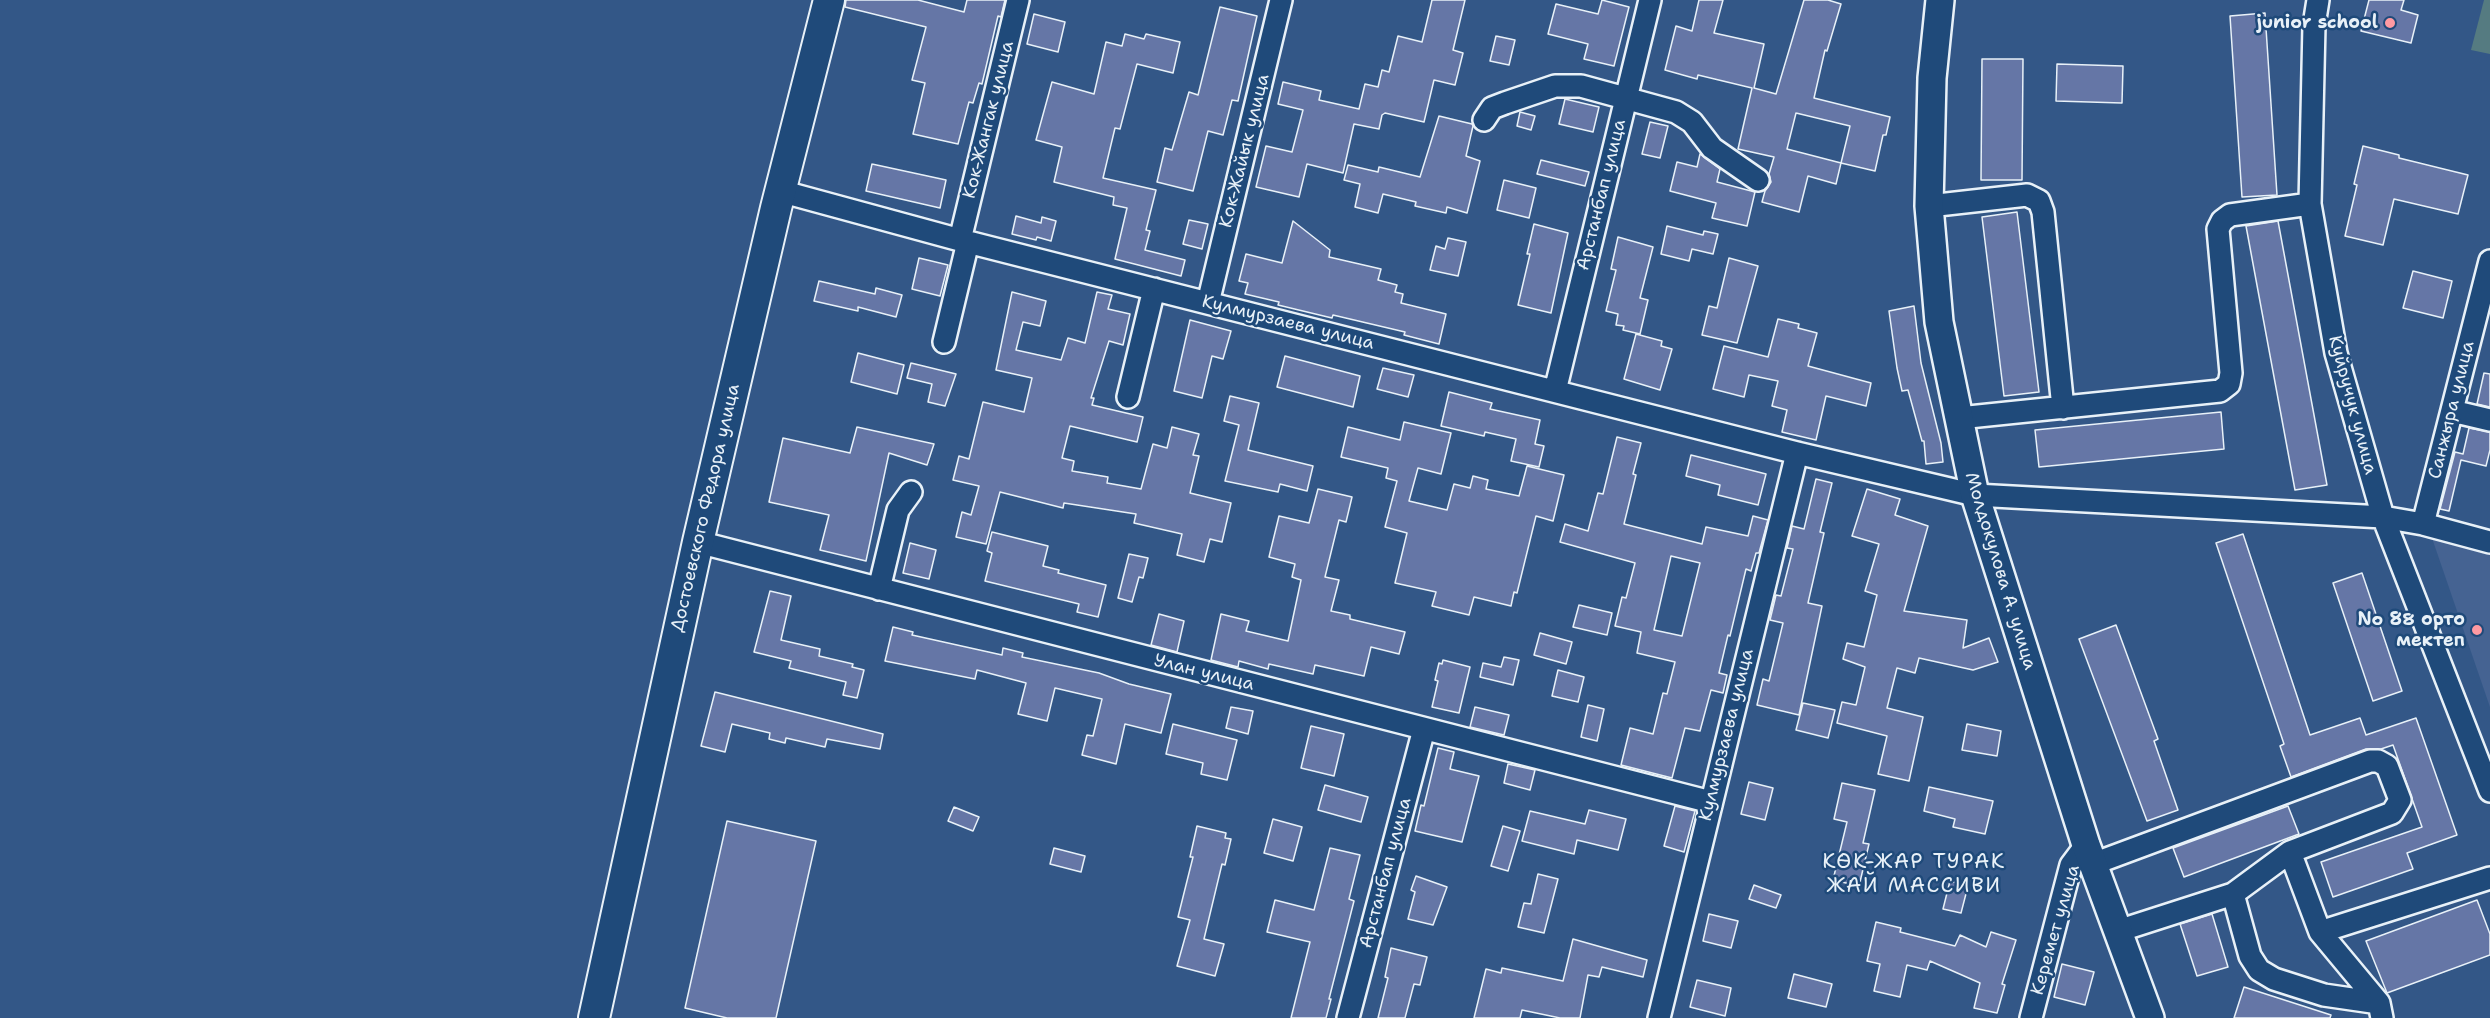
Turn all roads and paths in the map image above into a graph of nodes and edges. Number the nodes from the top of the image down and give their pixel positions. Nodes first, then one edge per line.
1 (829, 0) edge
2 (1018, 0) edge
3 (1281, 0) edge
4 (1650, 0) edge
5 (1940, 0) edge
6 (2318, 0) edge
7 (1626, 98) junction
8 (1484, 120) dead end
9 (1758, 180) dead end
10 (780, 191) junction
11 (2310, 204) junction
12 (1929, 206) junction
13 (964, 241) junction
14 (2490, 261) edge
15 (1155, 289) junction
16 (1208, 303) junction
17 (944, 342) dead end
18 (1555, 391) junction
19 (1128, 397) dead end
20 (2063, 408) junction
21 (2452, 411) junction
22 (1959, 418) junction
23 (2490, 420) edge
24 (1797, 453) junction
25 (911, 492) dead end
26 (1975, 495) junction
27 (2383, 517) junction
28 (2423, 524) junction
29 (698, 542) junction
30 (2490, 542) edge
31 (879, 589) junction
32 (1424, 729) junction
33 (2490, 791) edge
34 (1711, 802) junction
35 (2290, 852) junction
36 (2089, 854) junction
37 (2490, 878) edge
38 (2233, 894) junction
39 (2118, 931) junction
40 (2320, 932) junction
41 (2380, 1010) edge
42 (594, 1018) edge
43 (1348, 1018) edge
44 (1659, 1018) edge
45 (2031, 1018) edge
46 (2150, 1018) edge

1 - 10 main road, Достоевского Федора улица
2 - 13 street, Кок-Жангак улица
3 - 16 street, Кок-Жайык улица
4 - 7 street, Арстанбап улица
5 - 12 street, Молдокулова А. улица
6 - 11 street, Куйручук улица
7 - 8 street
7 - 9 street
7 - 18 street, Арстанбап улица
10 - 13 street, Кулмурзаева улица
10 - 29 main road, Достоевского Федора улица
11 - 20 street
11 - 27 street, Куйручук улица
12 - 20 street
12 - 22 street, Молдокулова А. улица
13 - 15 street, Кулмурзаева улица
13 - 17 street, Кок-Жангак улица
14 - 21 street, Санжыра улица
15 - 16 street, Кулмурзаева улица
15 - 19 street
16 - 18 street, Кулмурзаева улица
18 - 24 street, Кулмурзаева улица
20 - 22 street
21 - 23 street
21 - 28 street, Санжыра улица
22 - 26 street, Молдокулова А. улица
24 - 26 street, Кулмурзаева улица
24 - 34 street, Кулмурзаева улица
25 - 31 street
26 - 27 street, Кулмурзаева улица
26 - 36 street, Молдокулова А. улица
27 - 28 street
27 - 33 street, Куйручук улица
28 - 30 street
29 - 31 street, Улан улица
29 - 42 main road, Достоевского Федора улица
31 - 32 street, Улан улица
32 - 34 street, Улан улица
32 - 43 street, Арстанбап улица
34 - 44 street, Кулмурзаева улица
35 - 36 street
35 - 38 street
35 - 40 street
36 - 39 street, Молдокулова А. улица
36 - 45 street, Керемет улица
37 - 40 street
38 - 39 street
38 - 41 street
39 - 46 street, Молдокулова А. улица
40 - 41 street

